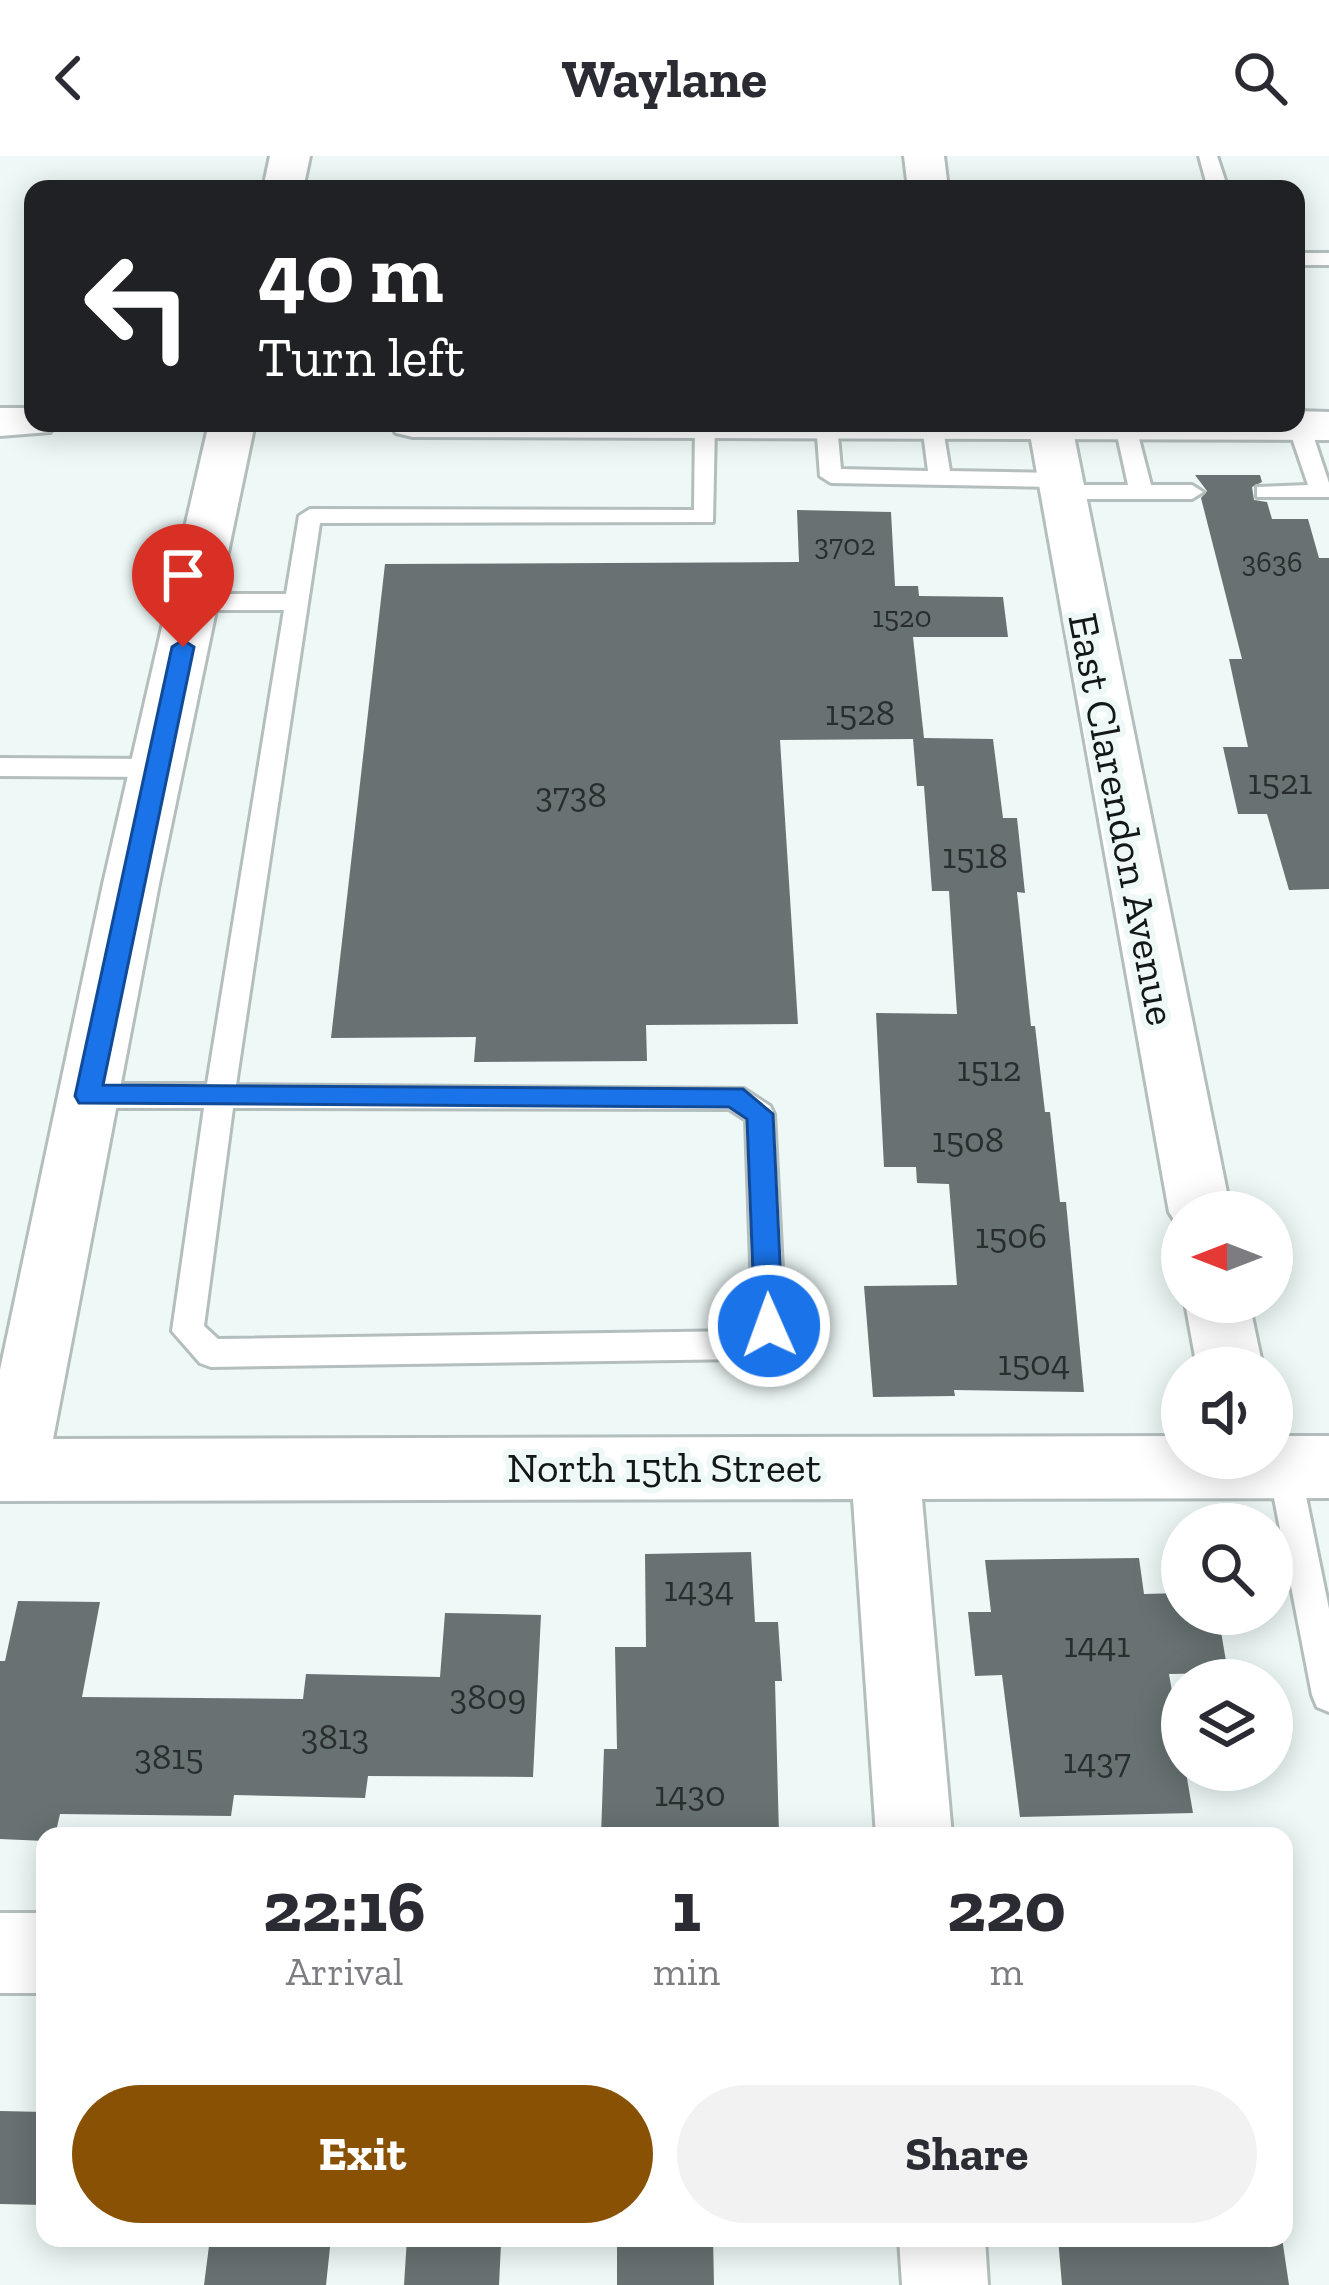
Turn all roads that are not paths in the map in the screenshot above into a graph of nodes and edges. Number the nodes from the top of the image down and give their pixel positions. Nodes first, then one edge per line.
1 (1314, 426) edge
2 (230, 432) edge
3 (704, 432) edge
4 (827, 432) edge
5 (949, 432) edge
6 (1050, 432) edge
7 (1127, 432) edge
8 (940, 478) junction
9 (1059, 486) junction
10 (1141, 492) junction
11 (1192, 492) dead end
12 (1265, 492) dead end
13 (193, 602) junction
14 (296, 602) junction
15 (0, 766) edge
16 (156, 768) junction
17 (88, 1096) junction
18 (220, 1096) junction
19 (1196, 1191) edge
20 (1161, 1465) edge
21 (885, 1466) junction
22 (7, 1470) edge
23 (1281, 1479) edge
24 (1329, 1695) edge
25 (913, 1827) edge
26 (0, 1953) edge
27 (36, 1953) edge
28 (943, 2247) edge
29 (945, 2285) edge

1 - 12 lane
2 - 13 street
3 - 14 lane
4 - 8 lane
5 - 8 lane
6 - 9 street, East Clarendon Avenue
7 - 10 lane
8 - 9 lane
9 - 10 lane
9 - 19 street, East Clarendon Avenue
10 - 11 lane
13 - 14 lane
13 - 16 street
14 - 18 lane
15 - 16 lane
16 - 17 street
17 - 18 lane
17 - 22 street
18 - 18 lane
20 - 21 street, North 15th Street
21 - 22 street, North 15th Street
21 - 25 street
23 - 24 lane
26 - 27 street
28 - 29 street

